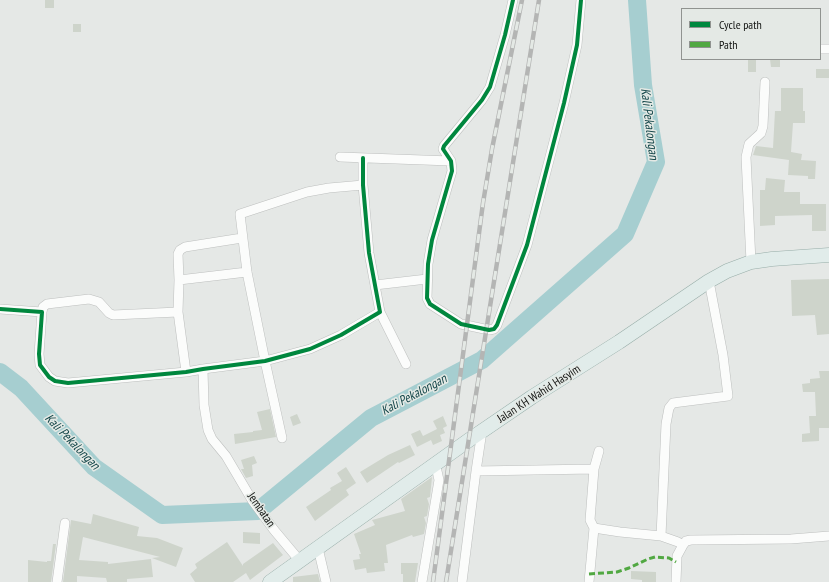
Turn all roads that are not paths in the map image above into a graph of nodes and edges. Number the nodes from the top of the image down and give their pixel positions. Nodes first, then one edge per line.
1 (513, 0) edge
2 (581, 0) edge
3 (765, 82) dead end
4 (340, 157) dead end
5 (363, 158) junction
6 (451, 161) junction
7 (363, 185) junction
8 (242, 238) junction
9 (829, 255) edge
10 (750, 262) junction
11 (247, 272) junction
12 (427, 279) junction
13 (179, 280) junction
14 (709, 281) junction
15 (375, 285) junction
16 (0, 309) edge
17 (42, 312) junction
18 (178, 312) junction
19 (380, 312) junction
20 (264, 361) junction
21 (406, 364) dead end
22 (203, 369) junction
23 (186, 372) junction
24 (482, 431) junction
25 (282, 438) dead end
26 (598, 451) dead end
27 (433, 465) junction
28 (594, 468) junction
29 (476, 471) junction
30 (65, 523) dead end
31 (594, 528) junction
32 (661, 536) junction
33 (829, 536) edge
34 (683, 545) junction
35 (318, 548) junction
36 (300, 561) junction
37 (57, 582) edge
38 (270, 582) edge
39 (326, 582) edge
40 (422, 582) edge
41 (462, 582) edge
42 (589, 582) edge
43 (676, 582) edge

1 - 6 street
2 - 12 street
3 - 10 street
4 - 5 street
5 - 6 street
5 - 7 street
6 - 12 street
7 - 8 street
7 - 15 street
8 - 11 street
8 - 13 street
9 - 10 main road, Jalan KH Wahid Hasyim
10 - 14 main road, Jalan KH Wahid Hasyim
11 - 13 street
11 - 20 street
12 - 15 street
13 - 18 street
14 - 24 main road, Jalan KH Wahid Hasyim
14 - 32 street
15 - 19 street
16 - 17 street
17 - 18 street
17 - 23 street
18 - 23 street
19 - 20 street
19 - 21 street
20 - 22 street
20 - 25 street
22 - 23 street
22 - 36 street, Jembatan
24 - 27 main road, Jalan KH Wahid Hasyim
24 - 29 street
26 - 28 street
27 - 35 main road, Jalan KH Wahid Hasyim
27 - 40 street
28 - 29 street
28 - 31 street
29 - 41 street
30 - 37 street
31 - 32 street
31 - 42 street
32 - 34 street
33 - 34 street
34 - 43 street
35 - 36 main road, Jalan KH Wahid Hasyim
35 - 39 street
36 - 38 main road, Jalan KH Wahid Hasyim

